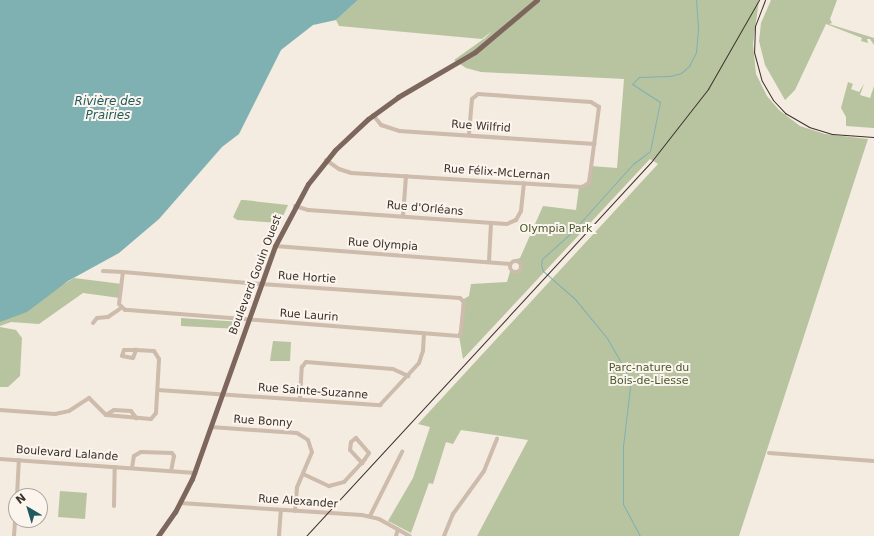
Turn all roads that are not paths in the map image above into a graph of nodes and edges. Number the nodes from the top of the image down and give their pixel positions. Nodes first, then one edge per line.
1 (537, 0) edge
2 (373, 115) junction
3 (469, 135) junction
4 (594, 144) junction
5 (326, 160) junction
6 (406, 176) junction
7 (524, 183) junction
8 (294, 206) junction
9 (403, 216) junction
10 (491, 224) junction
11 (275, 246) junction
12 (489, 261) junction
13 (510, 264) dead end
14 (102, 271) dead end
15 (123, 272) junction
16 (261, 284) junction
17 (462, 300) joint
18 (120, 308) junction
19 (248, 320) junction
20 (93, 323) dead end
21 (424, 334) junction
22 (136, 350) dead end
23 (408, 376) junction
24 (158, 390) junction
25 (222, 395) junction
26 (300, 400) junction
27 (0, 410) edge
28 (211, 427) junction
29 (496, 438) dead end
30 (402, 452) dead end
31 (769, 453) dead end
32 (0, 459) edge
33 (19, 460) junction
34 (874, 461) edge
35 (362, 463) junction
36 (115, 467) junction
37 (132, 468) junction
38 (171, 471) junction
39 (195, 473) junction
40 (303, 474) junction
41 (17, 488) edge
42 (180, 503) junction
43 (114, 506) dead end
44 (281, 510) junction
45 (295, 511) junction
46 (370, 516) junction
47 (398, 529) junction
48 (158, 536) edge
49 (279, 536) edge
50 (396, 536) edge
51 (410, 536) edge
52 (444, 536) edge

1 - 2 main road, Boulevard Gouin Ouest
2 - 3 street, Rue Wilfrid
2 - 5 main road, Boulevard Gouin Ouest
3 - 4 street, Rue Wilfrid
3 - 4 street, Rue Félix-McLernan
4 - 7 street, Rue Félix-McLernan
5 - 6 street, Rue Félix-McLernan
5 - 8 main road, Boulevard Gouin Ouest
6 - 7 street, Rue Félix-McLernan
6 - 9 street
7 - 10 street, Rue d'Orléans
8 - 9 street, Rue d'Orléans
8 - 11 main road, Boulevard Gouin Ouest
9 - 10 street, Rue d'Orléans
10 - 12 street
11 - 12 street, Rue Olympia
11 - 16 main road, Boulevard Gouin Ouest
12 - 13 street, Rue Olympia
14 - 15 street, Rue Hortie
15 - 16 street, Rue Hortie
15 - 18 street
16 - 17 street, Rue Hortie
16 - 19 main road, Boulevard Gouin Ouest
17 - 21 street, Rue Laurin
18 - 19 street, Rue Laurin
18 - 20 street
19 - 21 street, Rue Laurin
19 - 25 main road, Boulevard Gouin Ouest
21 - 23 street, Rue Sainte-Suzanne
22 - 24 street
23 - 26 street, Rue Sainte-Suzanne
23 - 26 street
24 - 25 street, Rue Sainte-Suzanne
24 - 27 street
25 - 26 street, Rue Sainte-Suzanne
25 - 28 main road, Boulevard Gouin Ouest
28 - 39 main road, Boulevard Gouin Ouest
28 - 40 street, Rue Bonny
29 - 52 street
30 - 46 street
31 - 34 street
32 - 33 street, Boulevard Lalande
33 - 36 street, Boulevard Lalande
33 - 41 street
35 - 35 street
35 - 40 street
36 - 37 street, Boulevard Lalande
36 - 43 street
37 - 38 street, Boulevard Lalande
37 - 38 street, Boulevard Lalande
38 - 39 street, Boulevard Lalande
39 - 42 main road, Boulevard Gouin Ouest
40 - 45 street, Rue Bonny
42 - 44 street, Rue Alexander
42 - 48 main road, Boulevard Gouin Ouest
44 - 45 street, Rue Alexander
44 - 49 street
45 - 46 street, Rue Alexander
46 - 47 street, Rue Alexander
47 - 50 street
47 - 51 street, Rue Alexander

